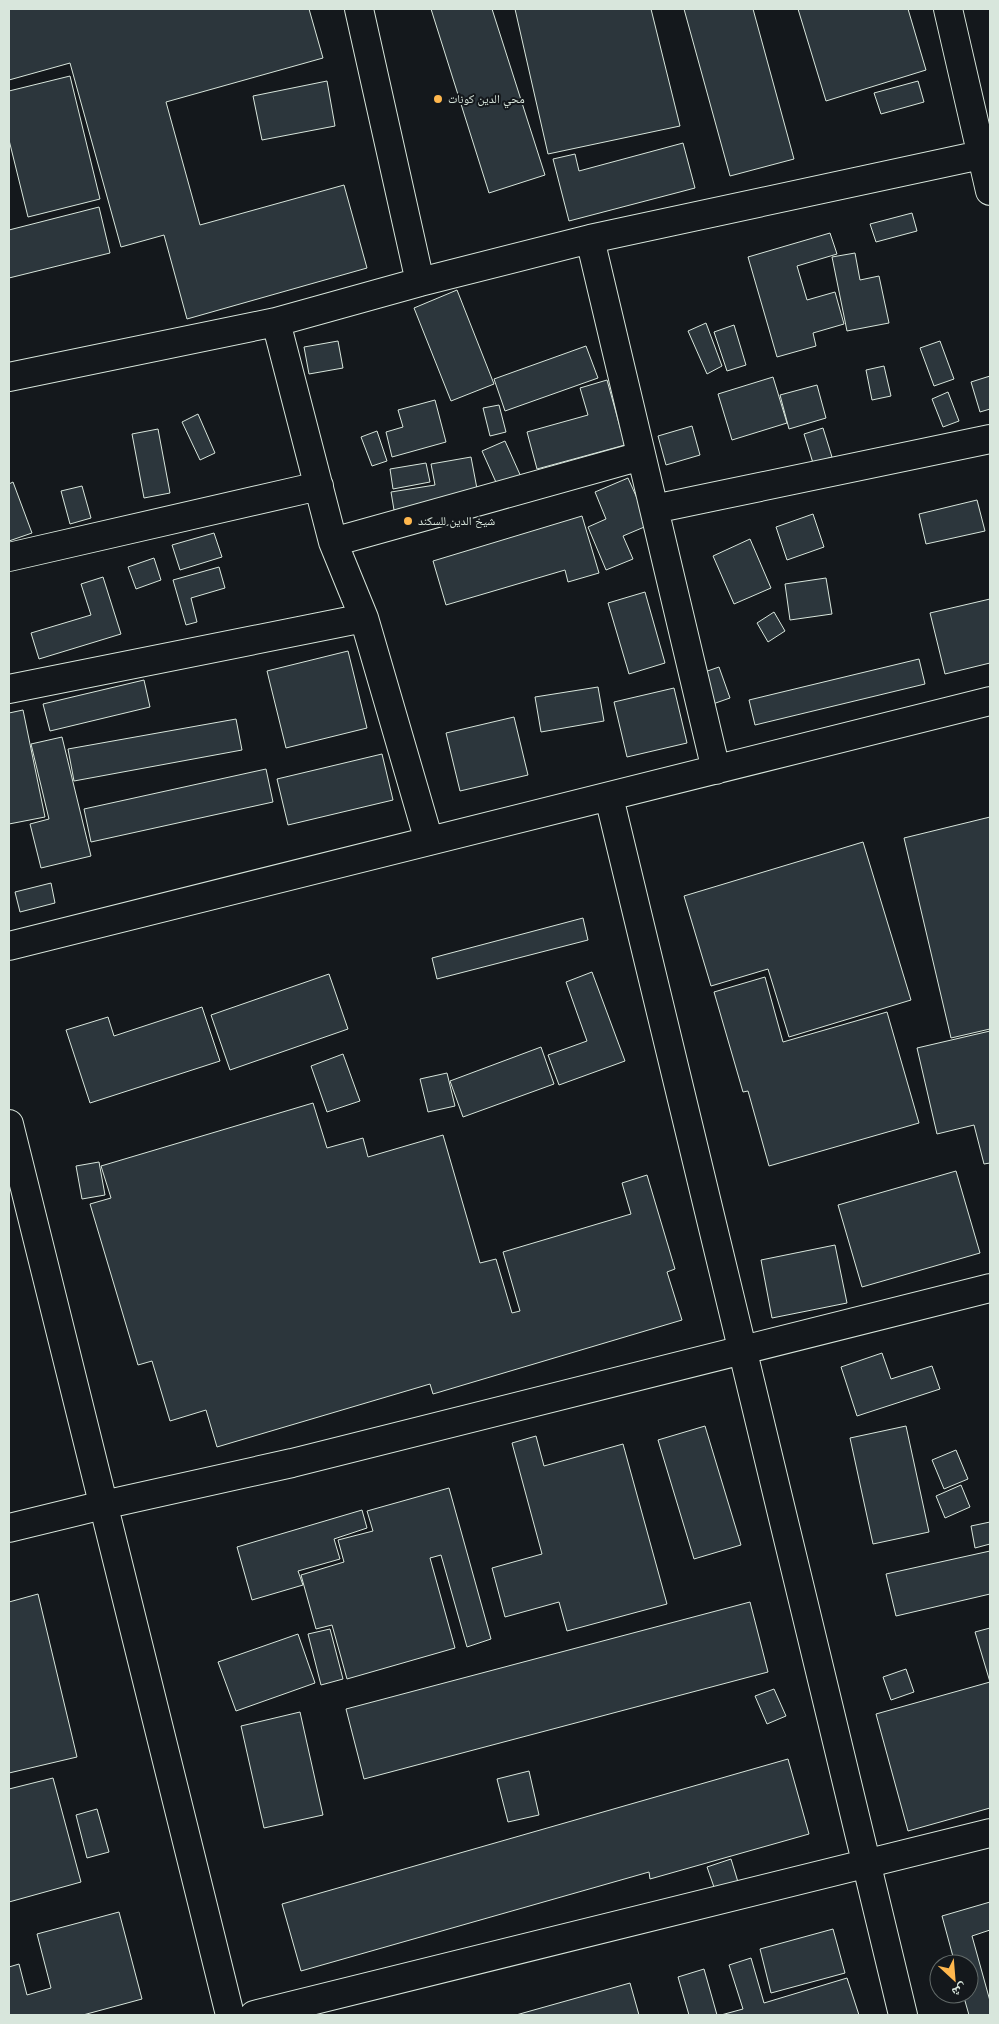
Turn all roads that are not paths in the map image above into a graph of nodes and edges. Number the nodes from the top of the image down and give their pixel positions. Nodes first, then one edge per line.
1 (359, 9) edge
2 (948, 9) edge
3 (986, 154) edge
4 (990, 191) edge
5 (590, 239) junction
6 (420, 282) junction
7 (276, 322) junction
8 (9, 377) edge
9 (990, 439) edge
10 (641, 456) junction
11 (318, 486) junction
12 (654, 509) junction
13 (333, 542) junction
14 (9, 558) edge
15 (364, 618) junction
16 (9, 690) edge
17 (990, 701) edge
18 (716, 770) junction
19 (609, 797) junction
20 (429, 842) junction
21 (9, 946) edge
22 (9, 1124) edge
23 (990, 1288) edge
24 (742, 1350) junction
25 (103, 1504) junction
26 (9, 1528) edge
27 (990, 1833) edge
28 (866, 1864) junction
29 (230, 2015) edge
30 (254, 2015) edge
31 (902, 2015) edge

1 - 6 street
2 - 3 street
3 - 4 street
3 - 5 street
5 - 6 street
5 - 10 street
6 - 7 street
7 - 8 street
7 - 11 street
9 - 12 street
10 - 12 street
10 - 13 street
11 - 13 street
11 - 14 street
12 - 18 street
13 - 15 street
15 - 16 street
15 - 20 street
17 - 18 street
18 - 19 street
19 - 20 street
19 - 24 street
20 - 21 street
22 - 25 street
23 - 24 street
24 - 25 street
24 - 28 street
25 - 26 street
25 - 29 street
27 - 28 street
28 - 30 street
28 - 31 street

